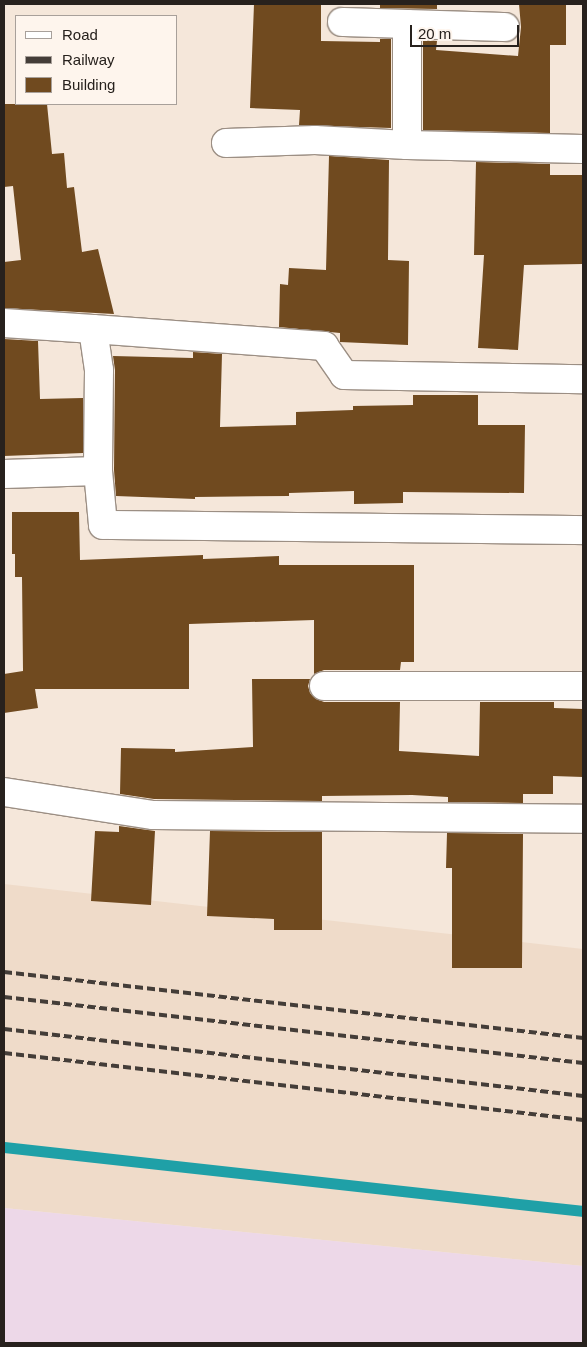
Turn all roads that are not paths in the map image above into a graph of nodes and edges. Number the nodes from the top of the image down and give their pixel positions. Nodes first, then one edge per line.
1 (342, 22) dead end
2 (407, 24) junction
3 (506, 27) dead end
4 (226, 143) dead end
5 (407, 144) junction
6 (583, 148) edge
7 (4, 323) edge
8 (93, 329) junction
9 (583, 379) edge
10 (98, 471) junction
11 (4, 474) edge
12 (583, 530) edge
13 (324, 686) dead end
14 (583, 686) edge
15 (4, 792) edge
16 (583, 820) edge

1 - 2 street
2 - 3 street
2 - 5 street
4 - 5 street
5 - 6 street
7 - 8 street
8 - 9 street
8 - 10 street
10 - 11 street
10 - 12 street
13 - 14 street
15 - 16 street

